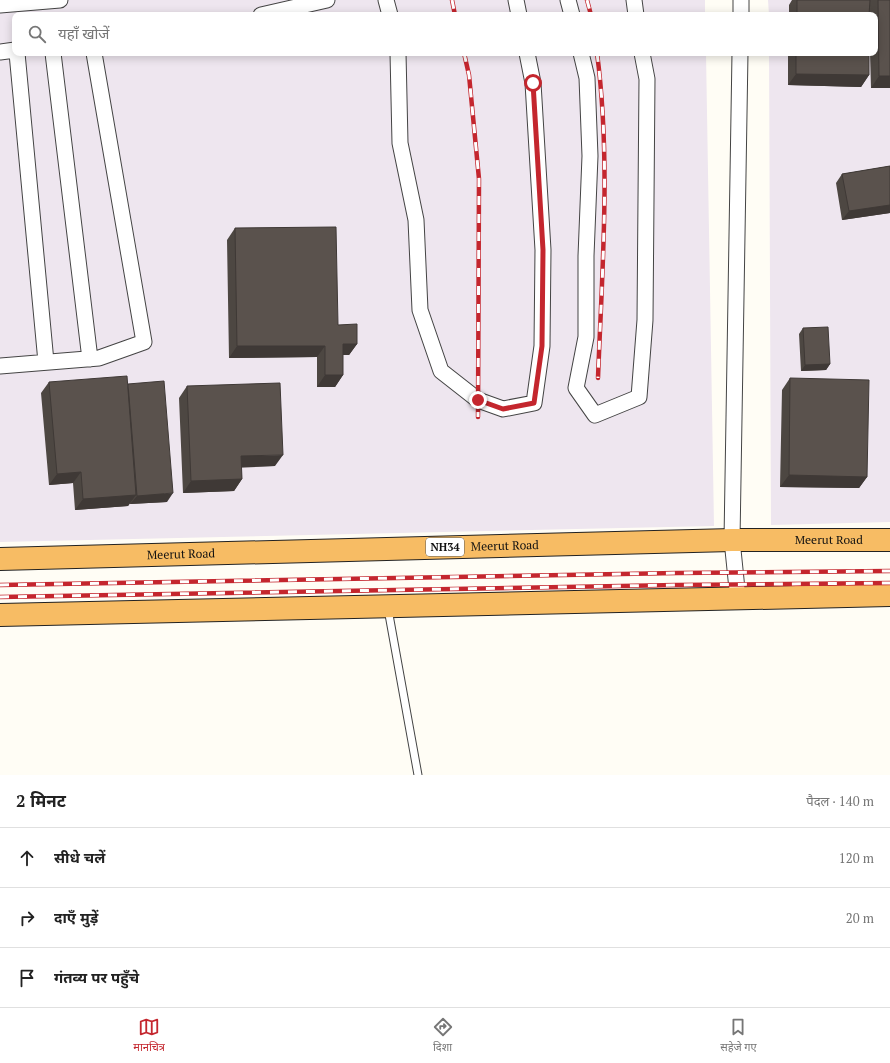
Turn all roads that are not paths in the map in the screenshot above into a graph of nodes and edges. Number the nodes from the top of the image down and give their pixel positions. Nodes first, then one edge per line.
1 (60, 0) edge
2 (327, 0) edge
3 (386, 0) edge
4 (516, 0) edge
5 (568, 0) edge
6 (634, 0) edge
7 (741, 0) edge
8 (0, 5) edge
9 (274, 12) edge
10 (389, 12) edge
11 (518, 12) edge
12 (571, 12) edge
13 (636, 12) edge
14 (741, 12) edge
15 (12, 50) edge
16 (0, 52) edge
17 (17, 56) edge
18 (53, 56) edge
19 (95, 56) edge
20 (398, 56) edge
21 (528, 56) edge
22 (582, 56) edge
23 (643, 56) edge
24 (740, 56) edge
25 (90, 359) junction
26 (46, 362) junction
27 (0, 366) edge
28 (732, 540) junction
29 (890, 540) edge
30 (0, 559) edge
31 (890, 595) edge
32 (738, 599) junction
33 (388, 607) junction
34 (0, 615) edge
35 (418, 775) edge

1 - 8 street
2 - 9 street
3 - 10 street
4 - 11 street
5 - 12 street
6 - 13 street
7 - 14 street
15 - 16 street
17 - 26 street
18 - 25 street
19 - 25 street
20 - 21 street
22 - 23 street
24 - 28 street
25 - 26 street
26 - 27 street
28 - 29 highway, Meerut Road / NH34
28 - 30 highway, Meerut Road / NH34
28 - 32 street
31 - 32 highway
32 - 33 highway
33 - 34 highway
33 - 35 lane

